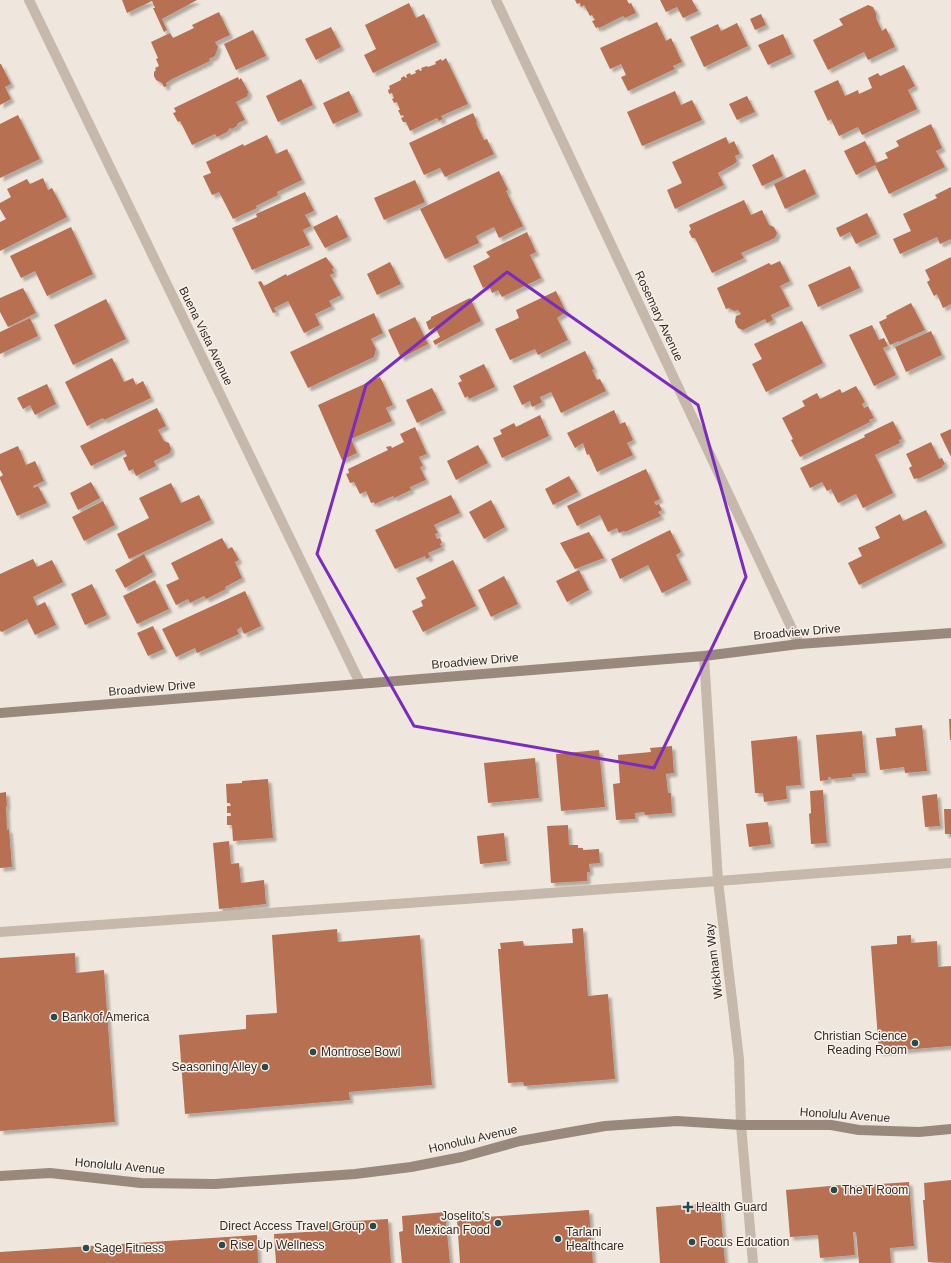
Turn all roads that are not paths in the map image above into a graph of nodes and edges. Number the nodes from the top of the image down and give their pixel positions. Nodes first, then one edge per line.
1 (29, 0) edge
2 (496, 0) edge
3 (951, 633) edge
4 (799, 644) junction
5 (704, 656) junction
6 (360, 684) junction
7 (0, 713) edge
8 (951, 863) edge
9 (718, 881) junction
10 (0, 932) edge
11 (741, 1125) junction
12 (951, 1129) edge
13 (0, 1176) edge
14 (753, 1263) edge

1 - 6 street, Buena Vista Avenue
2 - 4 street, Rosemary Avenue
3 - 4 street, Broadview Drive
4 - 5 street, Broadview Drive
5 - 6 street, Broadview Drive
5 - 9 street, Wickham Way
6 - 7 street, Broadview Drive
8 - 9 street
9 - 10 street
9 - 11 street, Wickham Way
11 - 12 street, Honolulu Avenue
11 - 13 street, Honolulu Avenue
11 - 14 street, Wickham Way

